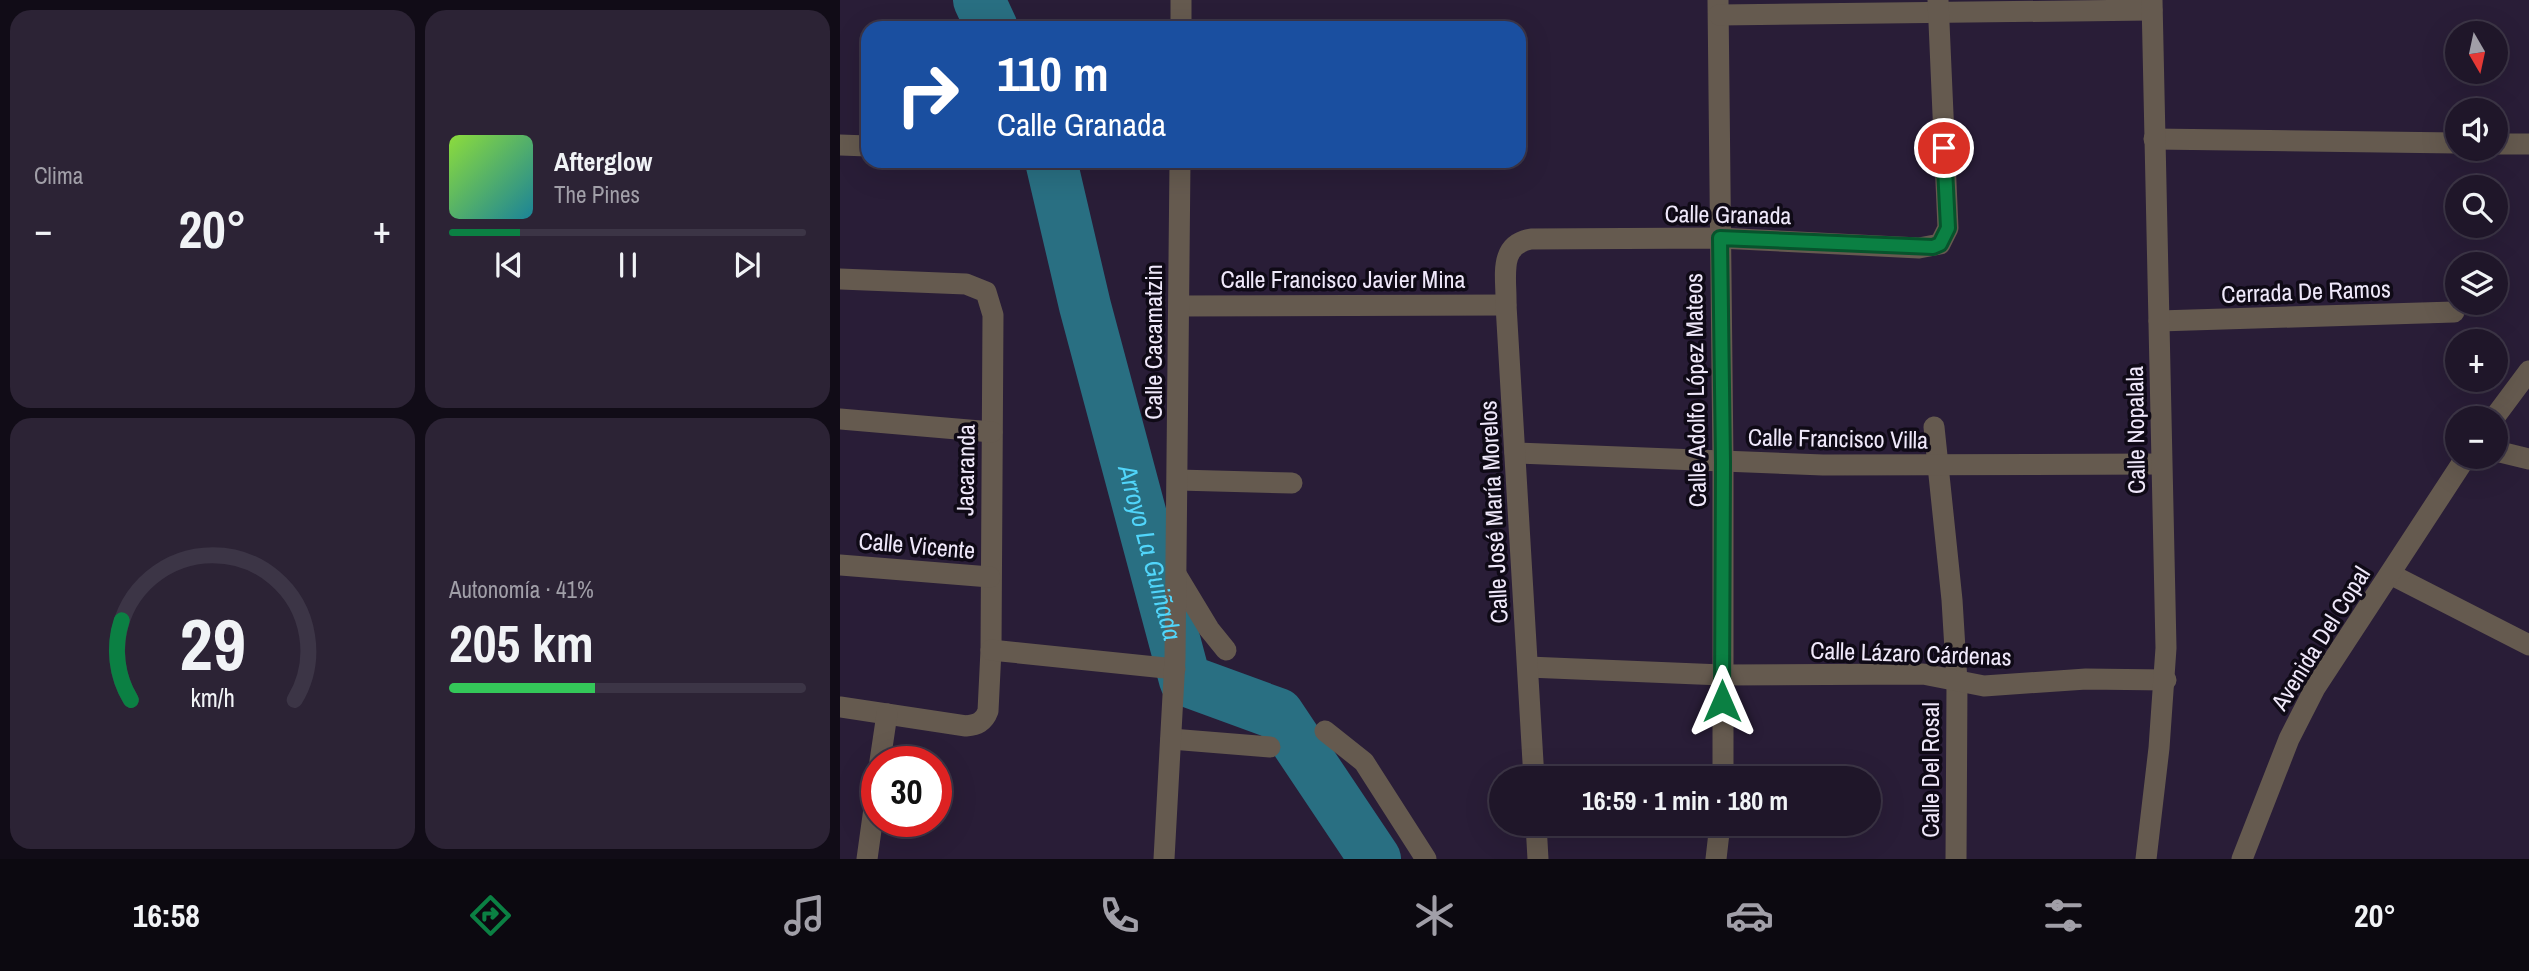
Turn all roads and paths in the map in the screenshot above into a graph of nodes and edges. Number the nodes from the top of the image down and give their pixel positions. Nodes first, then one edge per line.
1 (1181, 0) edge
2 (2152, 5) edge
3 (1939, 7) edge
4 (1718, 8) edge
5 (1181, 21) edge
6 (2154, 139) junction
7 (2445, 143) edge
8 (2508, 144) edge
9 (2529, 144) edge
10 (840, 145) edge
11 (861, 146) edge
12 (1180, 168) edge
13 (1720, 238) junction
14 (1515, 244) joint
15 (840, 279) edge
16 (1506, 305) junction
17 (1180, 306) junction
18 (2445, 312) edge
19 (2159, 321) junction
20 (2529, 371) edge
21 (2503, 406) edge
22 (840, 419) edge
23 (1934, 427) dead end
24 (992, 432) junction
25 (1515, 453) junction
26 (2508, 454) edge
27 (2529, 459) edge
28 (1723, 462) junction
29 (2161, 464) junction
30 (1938, 466) junction
31 (2458, 469) edge
32 (1178, 480) junction
33 (1292, 483) dead end
34 (840, 565) edge
35 (2390, 574) junction
36 (990, 577) junction
37 (1176, 583) junction
38 (2529, 645) edge
39 (991, 650) junction
40 (1226, 650) dead end
41 (1175, 664) junction
42 (1528, 667) junction
43 (1722, 675) junction
44 (2166, 680) junction
45 (1957, 681) junction
46 (840, 707) edge
47 (887, 714) junction
48 (1325, 731) dead end
49 (1171, 739) junction
50 (882, 746) edge
51 (1270, 747) dead end
52 (1533, 766) edge
53 (1723, 766) edge
54 (1537, 836) edge
55 (1719, 836) edge
56 (870, 837) edge
57 (867, 859) edge
58 (1164, 859) edge
59 (1426, 859) edge
60 (1538, 859) edge
61 (1716, 859) edge
62 (1956, 859) edge
63 (2146, 859) edge
64 (2242, 859) edge

1 - 5 street
2 - 3 street
2 - 6 street, Calle Nopalala
3 - 4 street
3 - 13 street, Calle Granada
4 - 13 street, Calle Adolfo López Mateos
6 - 7 street
6 - 19 street, Calle Nopalala
8 - 9 street
10 - 11 street
12 - 17 street, Calle Cacamatzin
13 - 14 street, Calle Granada
13 - 28 street, Calle Adolfo López Mateos
14 - 16 street, Calle José María Morelos
15 - 24 street, Jacaranda
16 - 17 street, Calle Francisco Javier Mina
16 - 25 street, Calle José María Morelos
17 - 32 street, Calle Cacamatzin
18 - 19 street, Cerrada De Ramos
19 - 29 street, Calle Nopalala
20 - 21 street
22 - 24 street
23 - 30 street, Calle Del Rosal
24 - 36 street, Jacaranda
25 - 28 street, Calle Francisco Villa
25 - 42 street, Calle José María Morelos
26 - 27 street
28 - 30 street, Calle Francisco Villa
28 - 43 street, Calle Adolfo López Mateos
29 - 30 street, Calle Francisco Villa
29 - 44 street, Calle Nopalala
30 - 45 street, Calle Del Rosal
31 - 35 street, Avenida Del Copal
32 - 33 street
32 - 37 street, Calle Cacamatzin
34 - 36 street, Calle Vicente
35 - 38 street
35 - 64 street, Avenida Del Copal
36 - 39 street, Jacaranda
37 - 40 street
37 - 41 street, Calle Cacamatzin
39 - 41 street
39 - 47 street, Jacaranda
41 - 49 street, Calle Cacamatzin
42 - 43 street, Calle Lázaro Cárdenas
42 - 52 street, Calle José María Morelos
43 - 45 street, Calle Lázaro Cárdenas
43 - 53 street, Calle Adolfo López Mateos
44 - 45 street, Calle Lázaro Cárdenas
44 - 63 street, Calle Nopalala
45 - 62 street, Calle Del Rosal
46 - 47 street
47 - 50 street
48 - 59 street
49 - 51 street
49 - 58 street, Calle Cacamatzin
54 - 60 street
55 - 61 street
56 - 57 street

